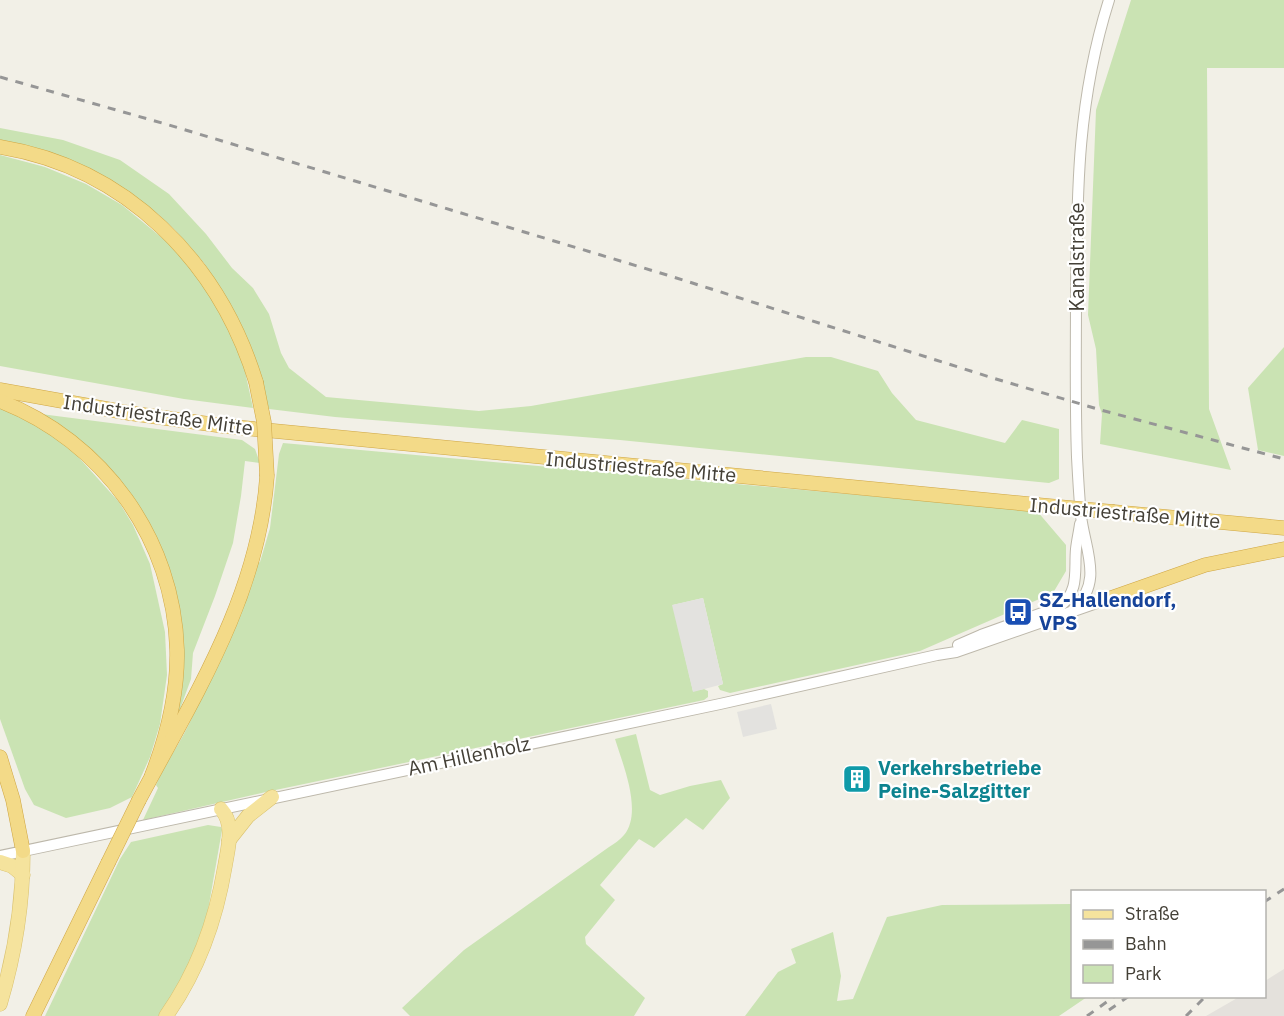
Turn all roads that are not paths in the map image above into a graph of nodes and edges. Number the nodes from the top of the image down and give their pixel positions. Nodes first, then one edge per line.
1 (1109, 0) edge
2 (0, 147) edge
3 (0, 390) edge
4 (0, 400) edge
5 (1081, 518) junction
6 (1284, 528) edge
7 (1284, 549) edge
8 (1076, 578) junction
9 (1088, 592) junction
10 (1111, 598) junction
11 (1071, 612) junction
12 (937, 655) junction
13 (0, 756) edge
14 (152, 775) junction
15 (272, 797) junction
16 (221, 809) junction
17 (229, 840) junction
18 (23, 851) junction
19 (0, 856) edge
20 (0, 862) edge
21 (23, 875) junction
22 (0, 1004) edge
23 (33, 1016) edge
24 (166, 1016) edge

1 - 5 street, Kanalstraße
2 - 14 highway, bridge
3 - 6 highway, Industriestraße Mitte, bridge
4 - 14 highway
5 - 8 street, Kanalstraße
5 - 9 street, Kanalstraße
7 - 10 highway
8 - 9 street
8 - 12 street, Am Hillenholz
9 - 10 street
9 - 11 street
10 - 11 street, Am Hillenholz
11 - 12 street, Am Hillenholz
12 - 15 street, Am Hillenholz
13 - 18 highway
14 - 23 highway, bridge
15 - 16 street, Am Hillenholz
15 - 17 main road
16 - 17 main road
16 - 18 street, Am Hillenholz
17 - 24 main road
18 - 19 street, Am Hillenholz
18 - 21 main road
20 - 21 main road
21 - 22 main road

